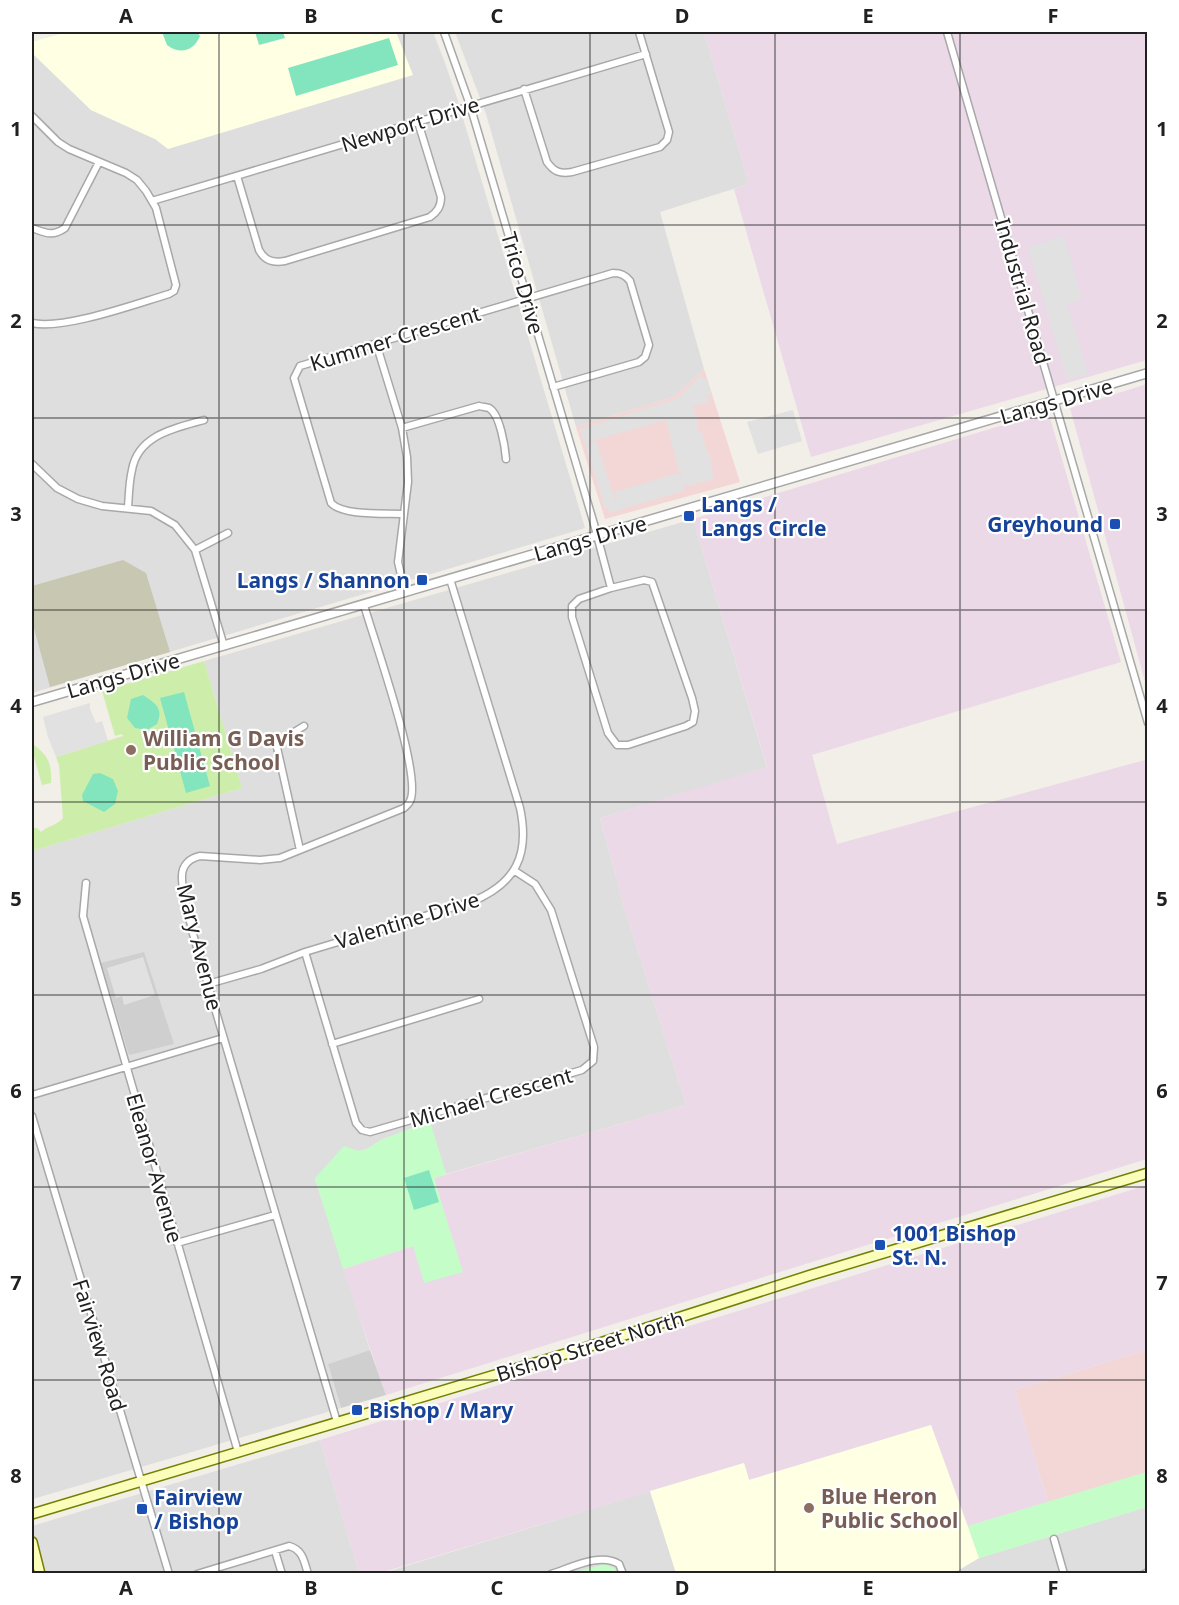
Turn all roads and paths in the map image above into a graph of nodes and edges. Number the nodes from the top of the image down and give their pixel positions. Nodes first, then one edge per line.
1 (444, 32) edge
2 (639, 32) edge
3 (947, 32) edge
4 (646, 54) junction
5 (524, 89) junction
6 (470, 105) junction
7 (32, 116) edge
8 (418, 122) junction
9 (99, 162) junction
10 (237, 176) junction
11 (152, 201) junction
12 (32, 228) edge
13 (527, 298) junction
14 (32, 323) edge
15 (376, 343) junction
16 (1148, 374) edge
17 (553, 387) junction
18 (1055, 401) junction
19 (204, 420) dead end
20 (402, 428) junction
21 (506, 459) dead end
22 (32, 464) edge
23 (128, 507) junction
24 (404, 514) junction
25 (228, 533) dead end
26 (597, 536) junction
27 (195, 550) junction
28 (450, 579) junction
29 (611, 588) junction
30 (405, 592) junction
31 (364, 605) junction
32 (224, 646) junction
33 (32, 702) edge
34 (1148, 723) edge
35 (304, 726) dead end
36 (300, 850) junction
37 (515, 871) junction
38 (86, 883) dead end
39 (305, 952) junction
40 (208, 984) junction
41 (479, 999) dead end
42 (224, 1038) junction
43 (332, 1044) junction
44 (125, 1068) junction
45 (32, 1095) edge
46 (32, 1116) edge
47 (1148, 1173) edge
48 (275, 1215) junction
49 (177, 1243) junction
50 (337, 1422) junction
51 (238, 1452) junction
52 (140, 1481) junction
53 (32, 1514) edge
54 (1053, 1539) dead end
55 (32, 1542) edge
56 (275, 1551) junction
57 (40, 1574) edge
58 (169, 1574) edge
59 (197, 1574) edge
60 (282, 1574) edge
61 (308, 1574) edge
62 (551, 1574) edge
63 (623, 1574) edge
64 (1064, 1574) edge

1 - 6 street, Trico Drive
2 - 4 street
3 - 18 street, Industrial Road
4 - 5 street, Newport Drive
4 - 5 street
5 - 6 street, Newport Drive
6 - 8 street, Newport Drive
6 - 13 street, Trico Drive
7 - 9 street
8 - 10 street, Newport Drive
8 - 10 street
9 - 11 street
9 - 12 street
10 - 11 street, Newport Drive
11 - 14 street
13 - 15 street, Kummer Crescent
13 - 17 street, Trico Drive
13 - 17 street, Kummer Crescent
15 - 20 street
15 - 24 street, Kummer Crescent
16 - 18 street, Langs Drive
17 - 26 street, Trico Drive
18 - 26 street, Langs Drive
18 - 34 street, Industrial Road
19 - 23 street
20 - 21 street
20 - 24 street
22 - 23 street
23 - 27 street
24 - 30 street
25 - 27 street
26 - 28 street, Langs Drive
26 - 29 street, Trico Drive
27 - 32 street
28 - 30 street, Langs Drive
28 - 37 street, Valentine Drive
29 - 29 street
30 - 31 street, Langs Drive
31 - 32 street, Langs Drive
31 - 36 street, Mary Avenue
32 - 33 street, Langs Drive
35 - 36 street
36 - 40 street, Mary Avenue
37 - 39 street, Valentine Drive
37 - 43 street, Michael Crescent
38 - 44 street, Eleanor Avenue
39 - 40 street, Valentine Drive
39 - 43 street, Michael Crescent
40 - 42 street, Mary Avenue
41 - 43 street
42 - 44 street
42 - 48 street, Mary Avenue
44 - 45 street
44 - 49 street, Eleanor Avenue
46 - 52 street, Fairview Road
47 - 50 main road, Bishop Street North
48 - 49 street
48 - 50 street, Mary Avenue
49 - 51 street, Eleanor Avenue
50 - 51 main road, Bishop Street North
51 - 52 main road, Bishop Street North
52 - 53 main road, Bishop Street North
52 - 58 street, Fairview Road
54 - 64 street
55 - 57 main road
56 - 59 street
56 - 60 street
56 - 61 street
62 - 63 street

